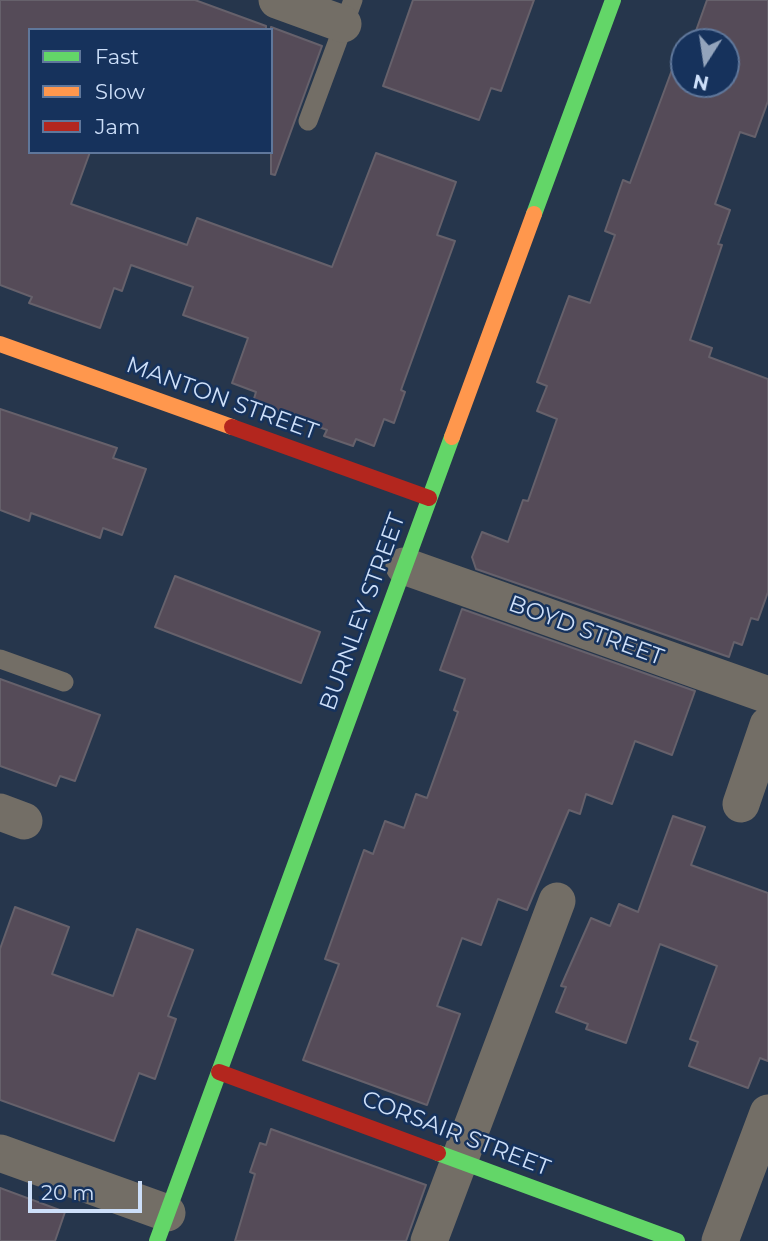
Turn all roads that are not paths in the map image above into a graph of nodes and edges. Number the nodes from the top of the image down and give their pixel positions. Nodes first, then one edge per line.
1 (277, 0) edge
2 (613, 0) edge
3 (348, 12) edge
4 (308, 121) dead end
5 (0, 344) edge
6 (429, 498) junction
7 (404, 566) junction
8 (0, 659) edge
9 (64, 682) dead end
10 (768, 695) edge
11 (768, 725) edge
12 (741, 804) dead end
13 (558, 901) dead end
14 (219, 1072) junction
15 (768, 1112) edge
16 (0, 1153) edge
17 (458, 1160) junction
18 (162, 1227) edge
19 (429, 1241) edge
20 (677, 1241) edge
21 (720, 1241) edge

1 - 3 street
2 - 6 main road, BURNLEY STREET
3 - 4 lane
5 - 6 main road, MANTON STREET
6 - 7 main road, BURNLEY STREET
7 - 10 street, BOYD STREET
7 - 14 main road, BURNLEY STREET
8 - 9 lane
11 - 12 street
13 - 17 street
14 - 17 main road, CORSAIR STREET
14 - 18 main road, BURNLEY STREET
15 - 21 street
16 - 18 street
17 - 19 street
17 - 20 main road, CORSAIR STREET

